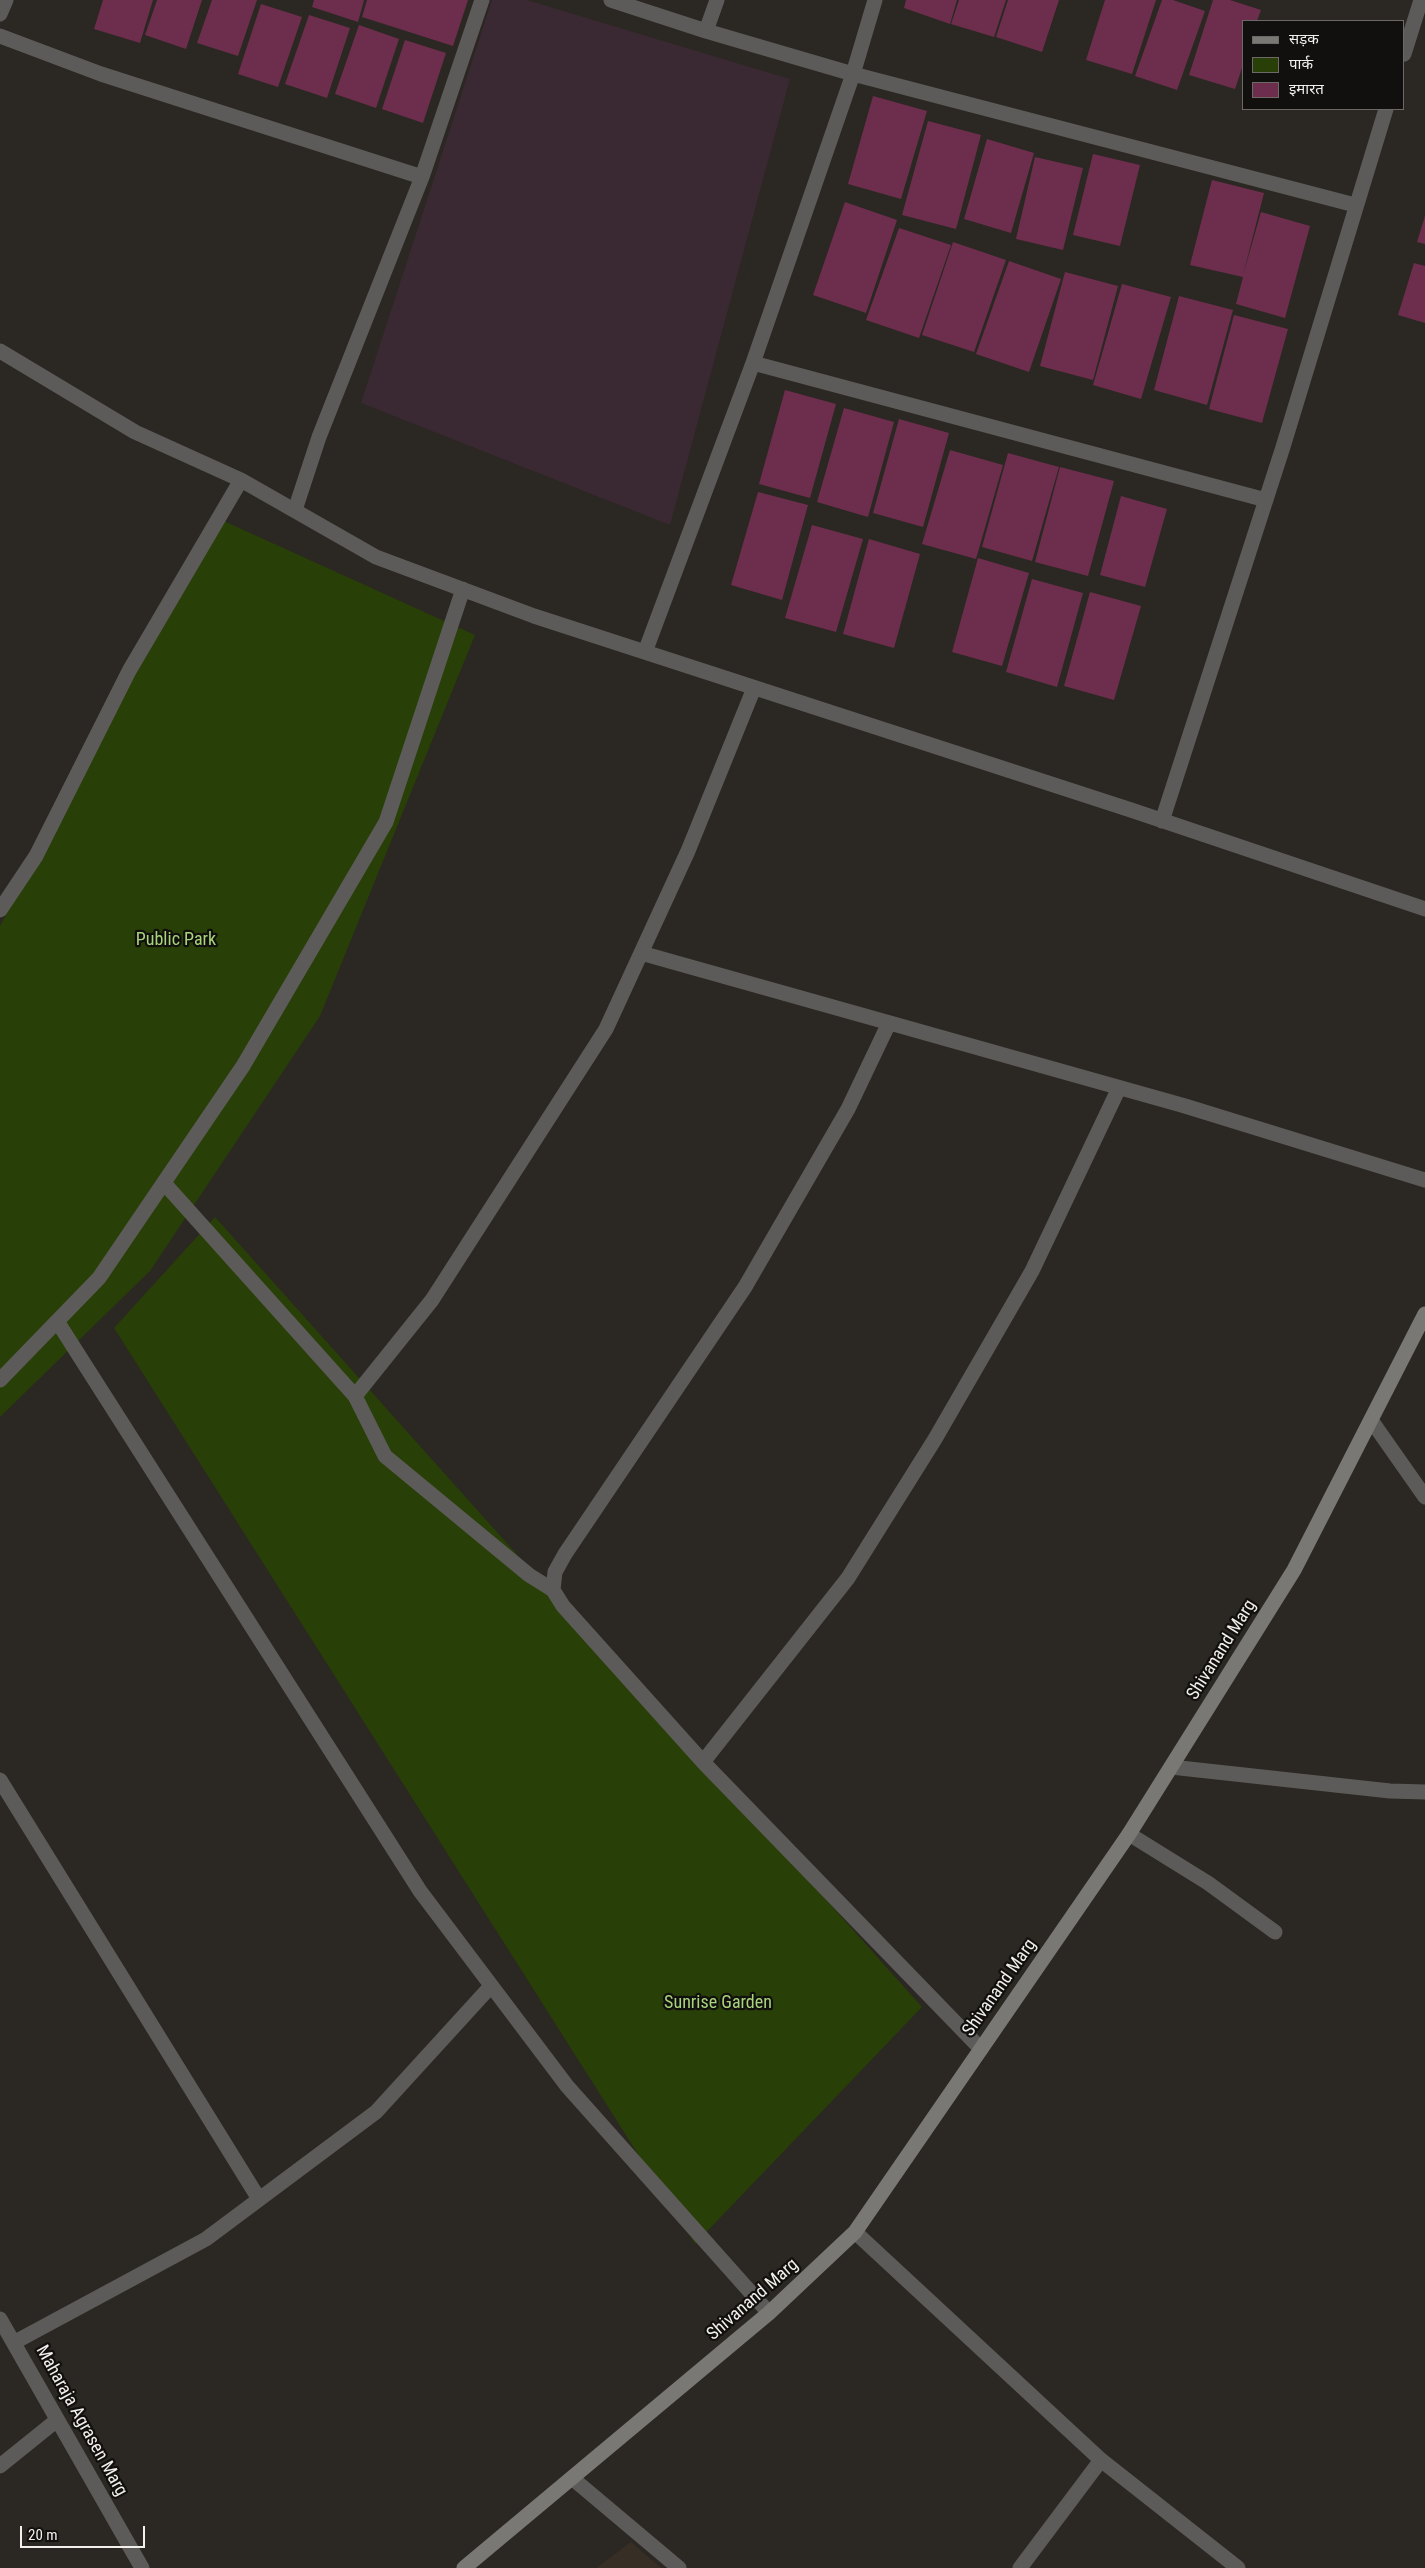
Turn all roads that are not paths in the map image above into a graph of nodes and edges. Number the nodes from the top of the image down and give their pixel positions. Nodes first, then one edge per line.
1 (6, 0) edge
2 (482, 0) edge
3 (611, 0) edge
4 (717, 0) edge
5 (875, 0) edge
6 (1421, 0) edge
7 (0, 14) edge
8 (706, 31) junction
9 (0, 36) edge
10 (1405, 51) edge
11 (853, 74) junction
12 (1386, 110) edge
13 (422, 177) junction
14 (1355, 205) junction
15 (0, 351) edge
16 (753, 363) junction
17 (241, 480) junction
18 (1266, 500) junction
19 (295, 510) junction
20 (463, 589) junction
21 (645, 652) junction
22 (754, 688) junction
23 (1162, 821) junction
24 (1425, 909) edge
25 (0, 910) edge
26 (641, 953) junction
27 (889, 1023) junction
28 (1119, 1088) junction
29 (1425, 1180) edge
30 (164, 1183) junction
31 (1425, 1314) edge
32 (57, 1321) junction
33 (0, 1380) edge
34 (355, 1396) junction
35 (1371, 1420) junction
36 (1425, 1497) edge
37 (553, 1590) junction
38 (703, 1762) junction
39 (1171, 1767) junction
40 (0, 1780) edge
41 (1425, 1792) edge
42 (1129, 1834) junction
43 (1275, 1932) dead end
44 (491, 1986) junction
45 (981, 2049) junction
46 (259, 2199) junction
47 (855, 2232) junction
48 (769, 2313) junction
49 (0, 2319) edge
50 (15, 2342) junction
51 (57, 2420) junction
52 (1101, 2460) junction
53 (0, 2466) edge
54 (572, 2478) junction
55 (142, 2568) edge
56 (464, 2568) edge
57 (679, 2568) edge
58 (1020, 2568) edge
59 (1238, 2568) edge

1 - 7 street
2 - 13 street
3 - 8 street
4 - 8 street
5 - 11 street
6 - 10 street
8 - 11 street
9 - 13 street
11 - 14 street
11 - 16 street
12 - 14 street
13 - 19 street
14 - 18 street
15 - 17 street
16 - 18 street
16 - 21 street
17 - 19 street
17 - 25 street
18 - 23 street
19 - 20 street
20 - 21 street
20 - 30 street
21 - 22 street
22 - 23 street
22 - 26 street
23 - 24 street
26 - 27 street
26 - 34 street
27 - 28 street
27 - 37 street
28 - 29 street
28 - 38 street
30 - 32 street
30 - 34 street
31 - 35 street, Shivanand Marg
32 - 33 street
32 - 44 street
34 - 37 street
35 - 36 street
35 - 39 street, Shivanand Marg
37 - 38 street
38 - 45 street
39 - 41 street
39 - 42 street, Shivanand Marg
40 - 46 street
42 - 43 street
42 - 45 street, Shivanand Marg
44 - 46 street
44 - 48 street
45 - 47 street, Shivanand Marg
46 - 50 street
47 - 48 street, Shivanand Marg
47 - 52 street
48 - 54 street, Shivanand Marg
49 - 50 street, Maharaja Agrasen Marg
50 - 51 street, Maharaja Agrasen Marg
51 - 53 street
51 - 55 street, Maharaja Agrasen Marg
52 - 58 street
52 - 59 street
54 - 56 street, Shivanand Marg
54 - 57 street

